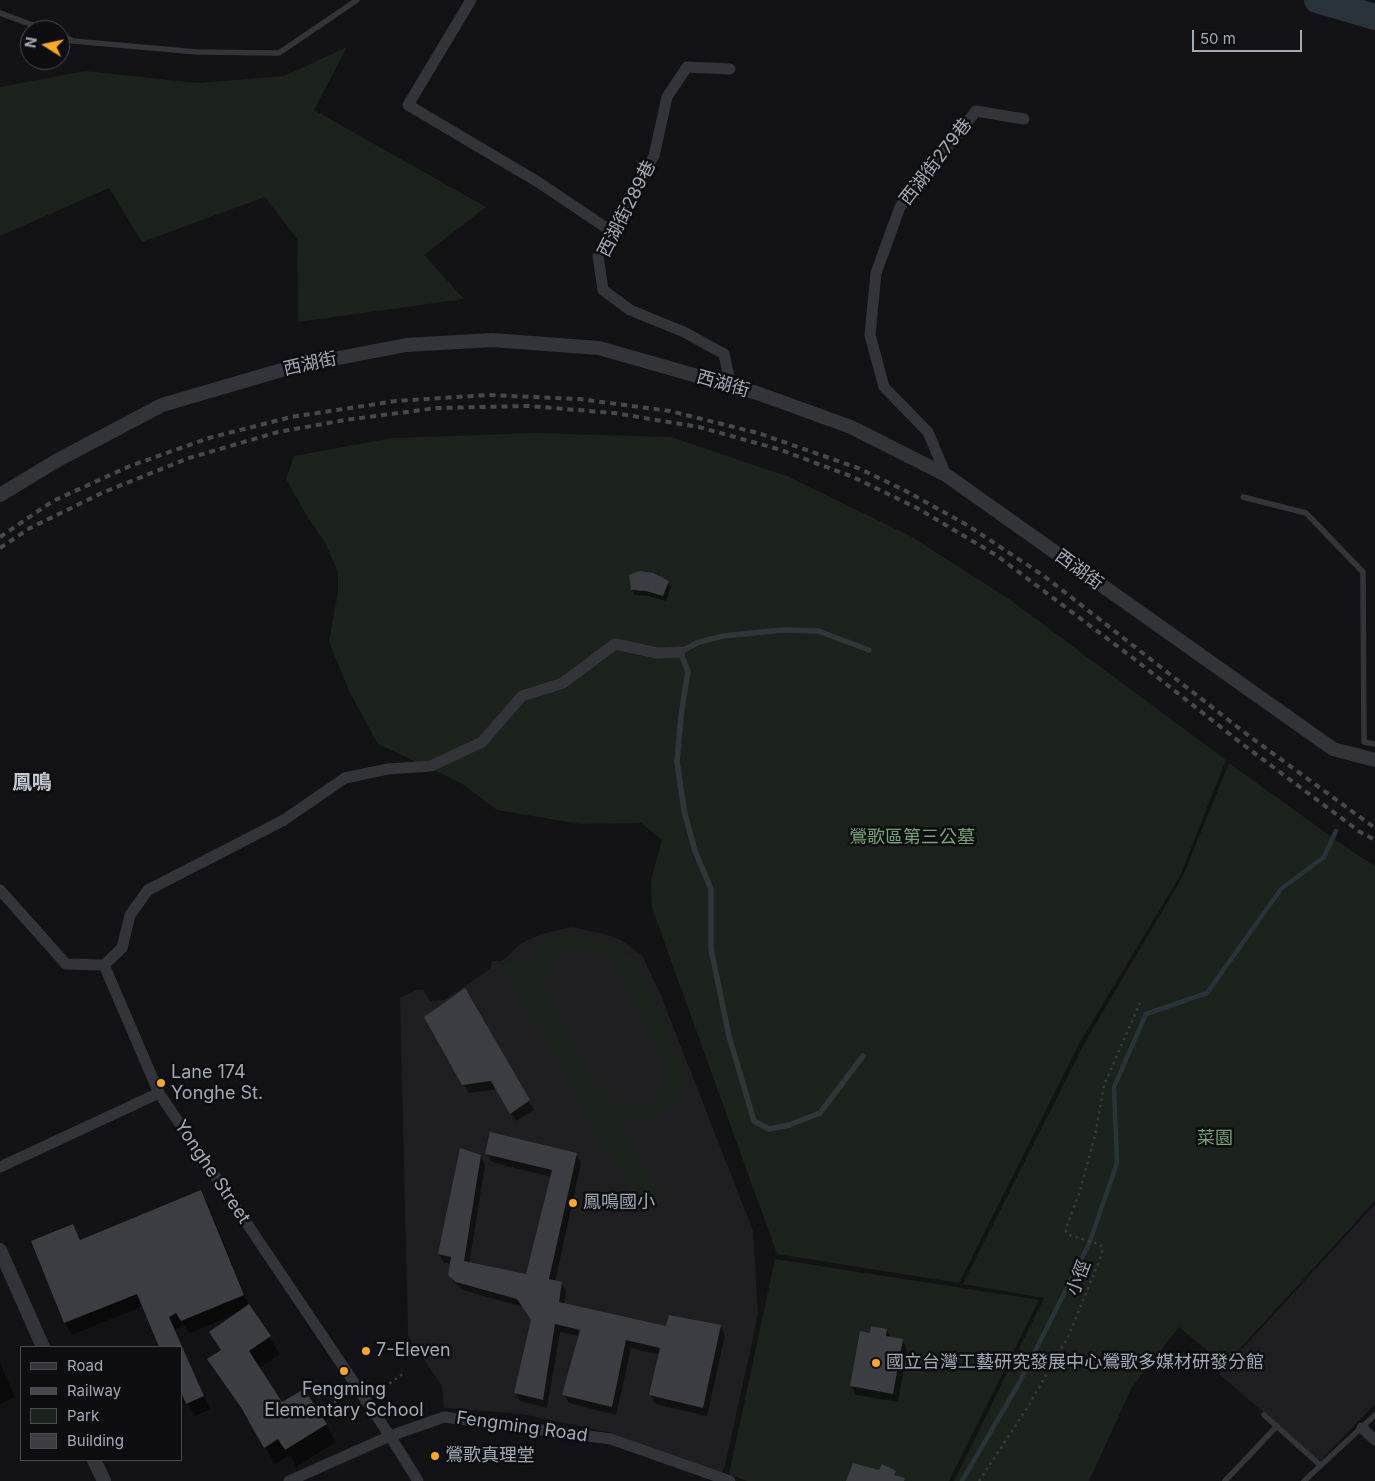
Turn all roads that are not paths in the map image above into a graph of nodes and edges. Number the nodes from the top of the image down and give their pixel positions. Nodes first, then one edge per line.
1 (357, 0) edge
2 (471, 0) edge
3 (0, 13) edge
4 (20, 20) edge
5 (70, 40) edge
6 (730, 69) dead end
7 (1024, 119) dead end
8 (611, 231) junction
9 (732, 386) junction
10 (946, 475) junction
11 (0, 495) edge
12 (1243, 497) dead end
13 (869, 650) dead end
14 (680, 652) junction
15 (1375, 744) edge
16 (1375, 760) edge
17 (0, 890) edge
18 (104, 965) junction
19 (863, 1056) dead end
20 (159, 1093) junction
21 (0, 1167) edge
22 (0, 1250) edge
23 (44, 1346) edge
24 (1264, 1415) dead end
25 (1375, 1415) edge
26 (1277, 1426) junction
27 (1362, 1428) junction
28 (390, 1436) junction
29 (1375, 1440) edge
30 (94, 1461) edge
31 (1320, 1465) junction
32 (104, 1481) edge
33 (289, 1481) edge
34 (418, 1481) edge
35 (730, 1481) edge
36 (1225, 1481) edge
37 (1304, 1481) edge

1 - 5 lane
2 - 8 street
3 - 4 lane
6 - 8 street, 西湖街289巷
7 - 10 street, 西湖街279巷
8 - 9 street, 西湖街289巷
9 - 10 street, 西湖街
9 - 11 street, 西湖街
10 - 16 street, 西湖街
12 - 15 lane
13 - 14 lane
14 - 18 street
14 - 19 lane
17 - 18 street
18 - 20 street, Yonghe Street
20 - 21 street
20 - 28 street, Yonghe Street
22 - 23 street
24 - 26 lane
25 - 27 lane
26 - 31 lane
26 - 36 lane
27 - 29 street
27 - 31 lane
28 - 33 street, Fengming Road
28 - 34 street, Yonghe Street
28 - 35 street, Fengming Road
30 - 32 street
31 - 37 lane

